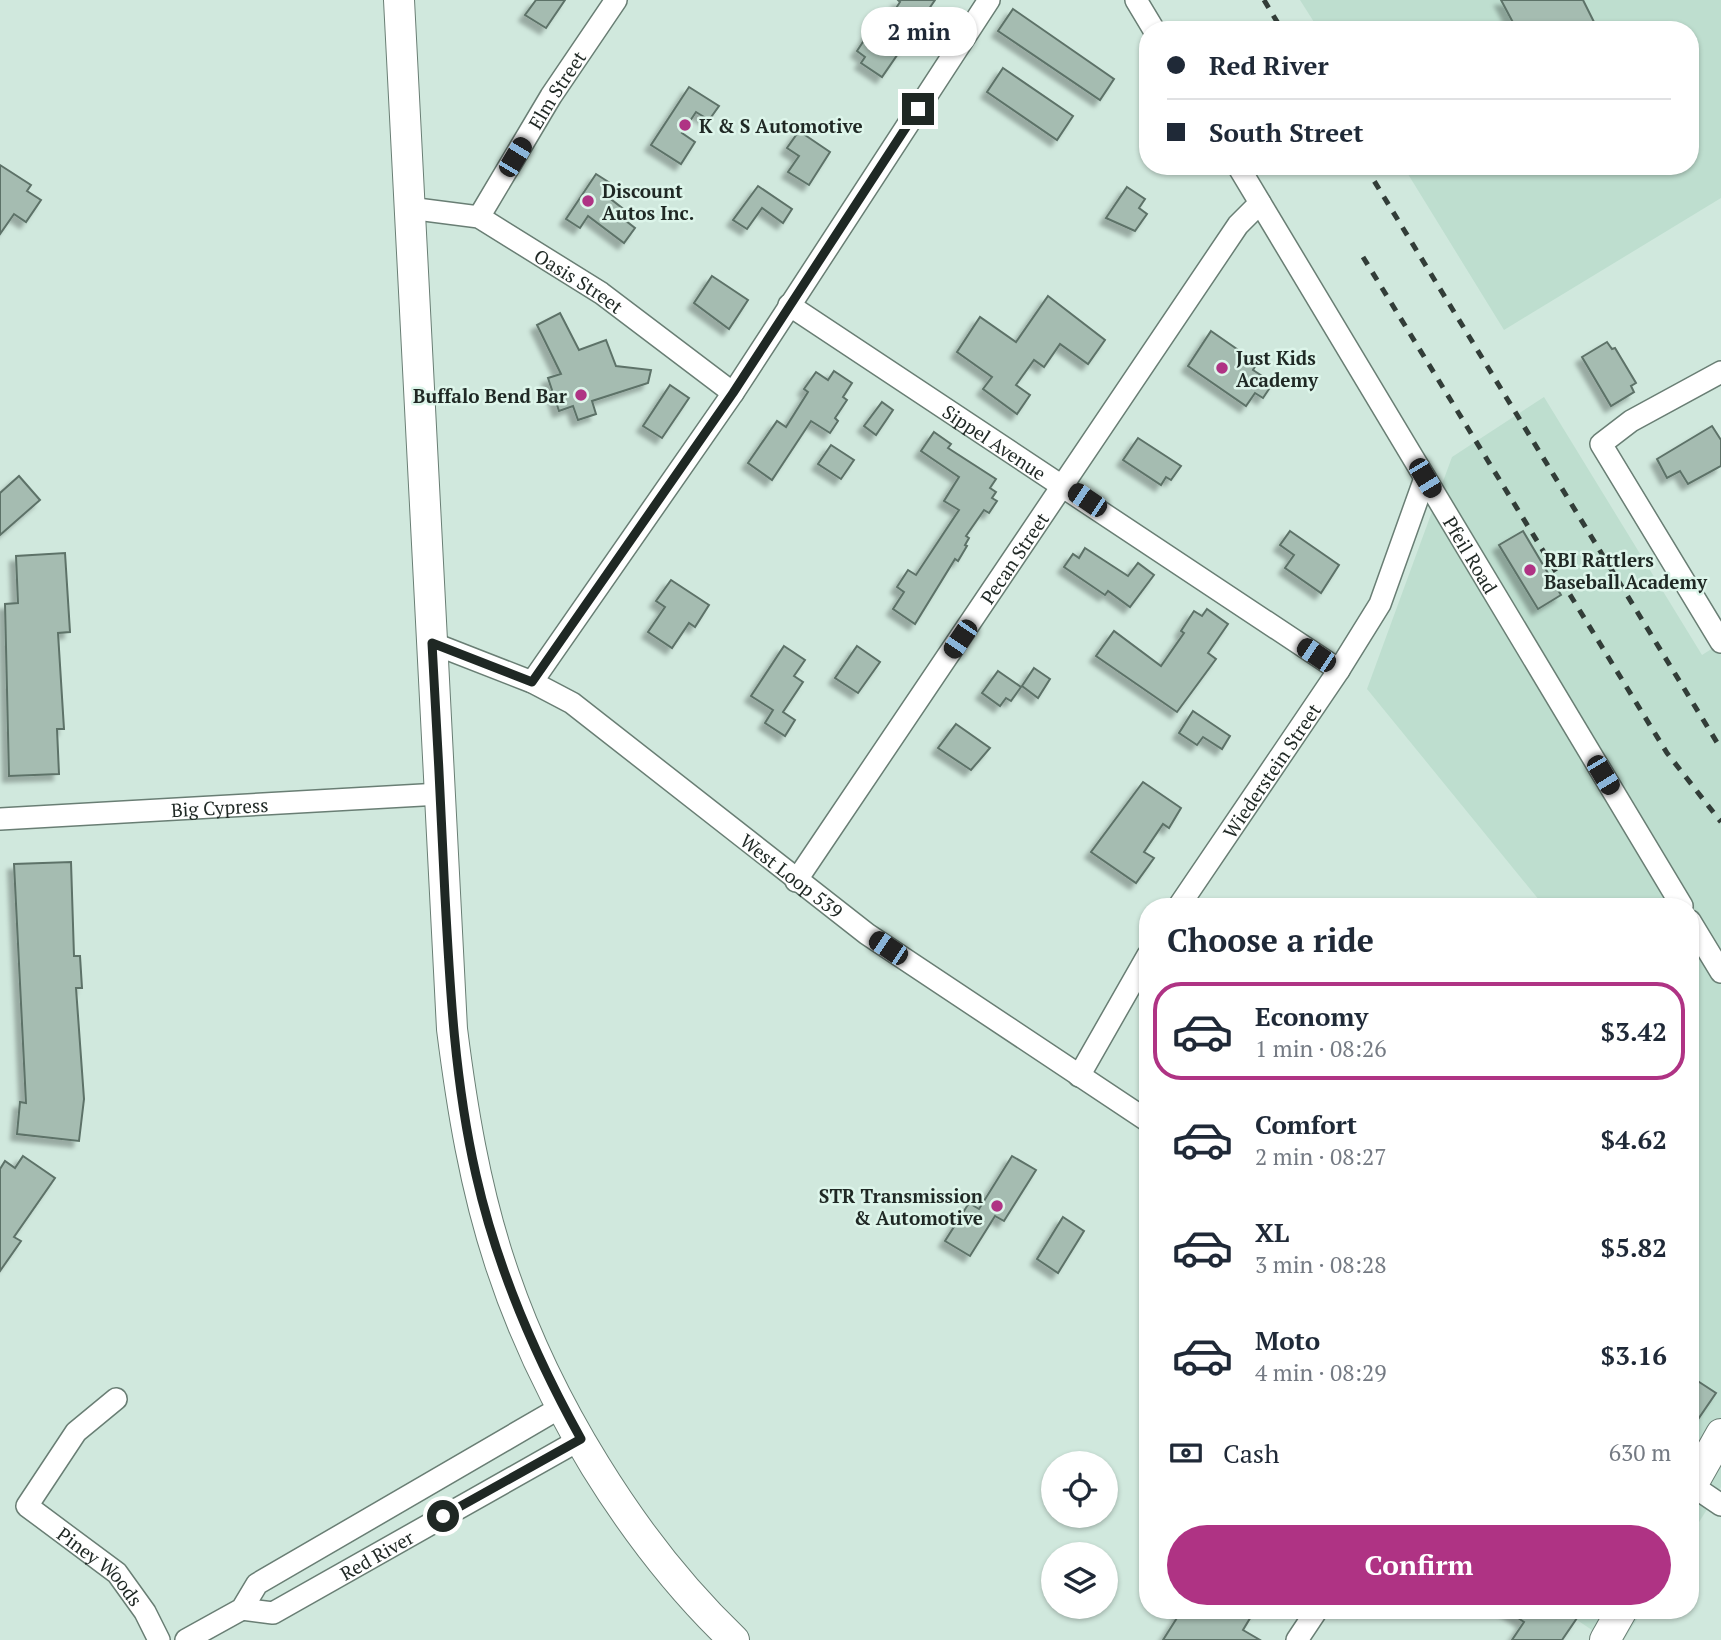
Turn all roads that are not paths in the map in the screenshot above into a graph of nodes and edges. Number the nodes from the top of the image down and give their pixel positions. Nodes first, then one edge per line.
1 (399, 0) edge
2 (616, 0) edge
3 (989, 0) edge
4 (1136, 0) edge
5 (1149, 21) edge
6 (1244, 175) edge
7 (1261, 203) junction
8 (409, 208) junction
9 (479, 218) junction
10 (789, 305) junction
11 (1721, 372) edge
12 (733, 393) junction
13 (1425, 478) junction
14 (1064, 485) junction
15 (1721, 642) edge
16 (432, 643) junction
17 (1339, 670) junction
18 (532, 682) junction
19 (440, 794) junction
20 (0, 819) edge
21 (796, 881) junction
22 (1184, 898) edge
23 (1677, 898) edge
24 (1699, 936) edge
25 (1139, 971) edge
26 (1721, 972) edge
27 (1079, 1076) junction
28 (1139, 1115) edge
29 (116, 1399) dead end
30 (563, 1406) junction
31 (1721, 1434) edge
32 (581, 1439) junction
33 (1699, 1473) edge
34 (1699, 1492) edge
35 (1721, 1505) edge
36 (242, 1609) junction
37 (1311, 1619) edge
38 (1617, 1619) edge
39 (159, 1640) edge
40 (186, 1640) edge
41 (734, 1640) edge
42 (1297, 1640) edge
43 (1605, 1640) edge

1 - 8 main road
2 - 9 street, Elm Street
3 - 10 street
4 - 5 street
6 - 7 street, Pfeil Road
7 - 13 street, Pfeil Road
7 - 14 street, Pecan Street
8 - 9 street, Oasis Street
8 - 16 main road
9 - 12 street, Oasis Street
10 - 12 street
10 - 14 street, Sippel Avenue
11 - 15 street
12 - 18 street
13 - 17 street, Wiederstein Street
13 - 23 street, Pfeil Road
14 - 17 street, Sippel Avenue
14 - 21 street, Pecan Street
16 - 18 street, West Loop 539
16 - 19 main road
17 - 22 street, Wiederstein Street
18 - 21 street, West Loop 539
19 - 20 street, Big Cypress
19 - 30 main road
21 - 27 street, West Loop 539
24 - 26 street
25 - 27 street
27 - 28 street, West Loop 539
29 - 39 street, Piney Woods
30 - 32 main road
30 - 36 street, Red River
31 - 33 main road
32 - 36 street, Red River
32 - 41 main road
34 - 35 street
36 - 40 street, Red River
37 - 42 street
38 - 43 main road

